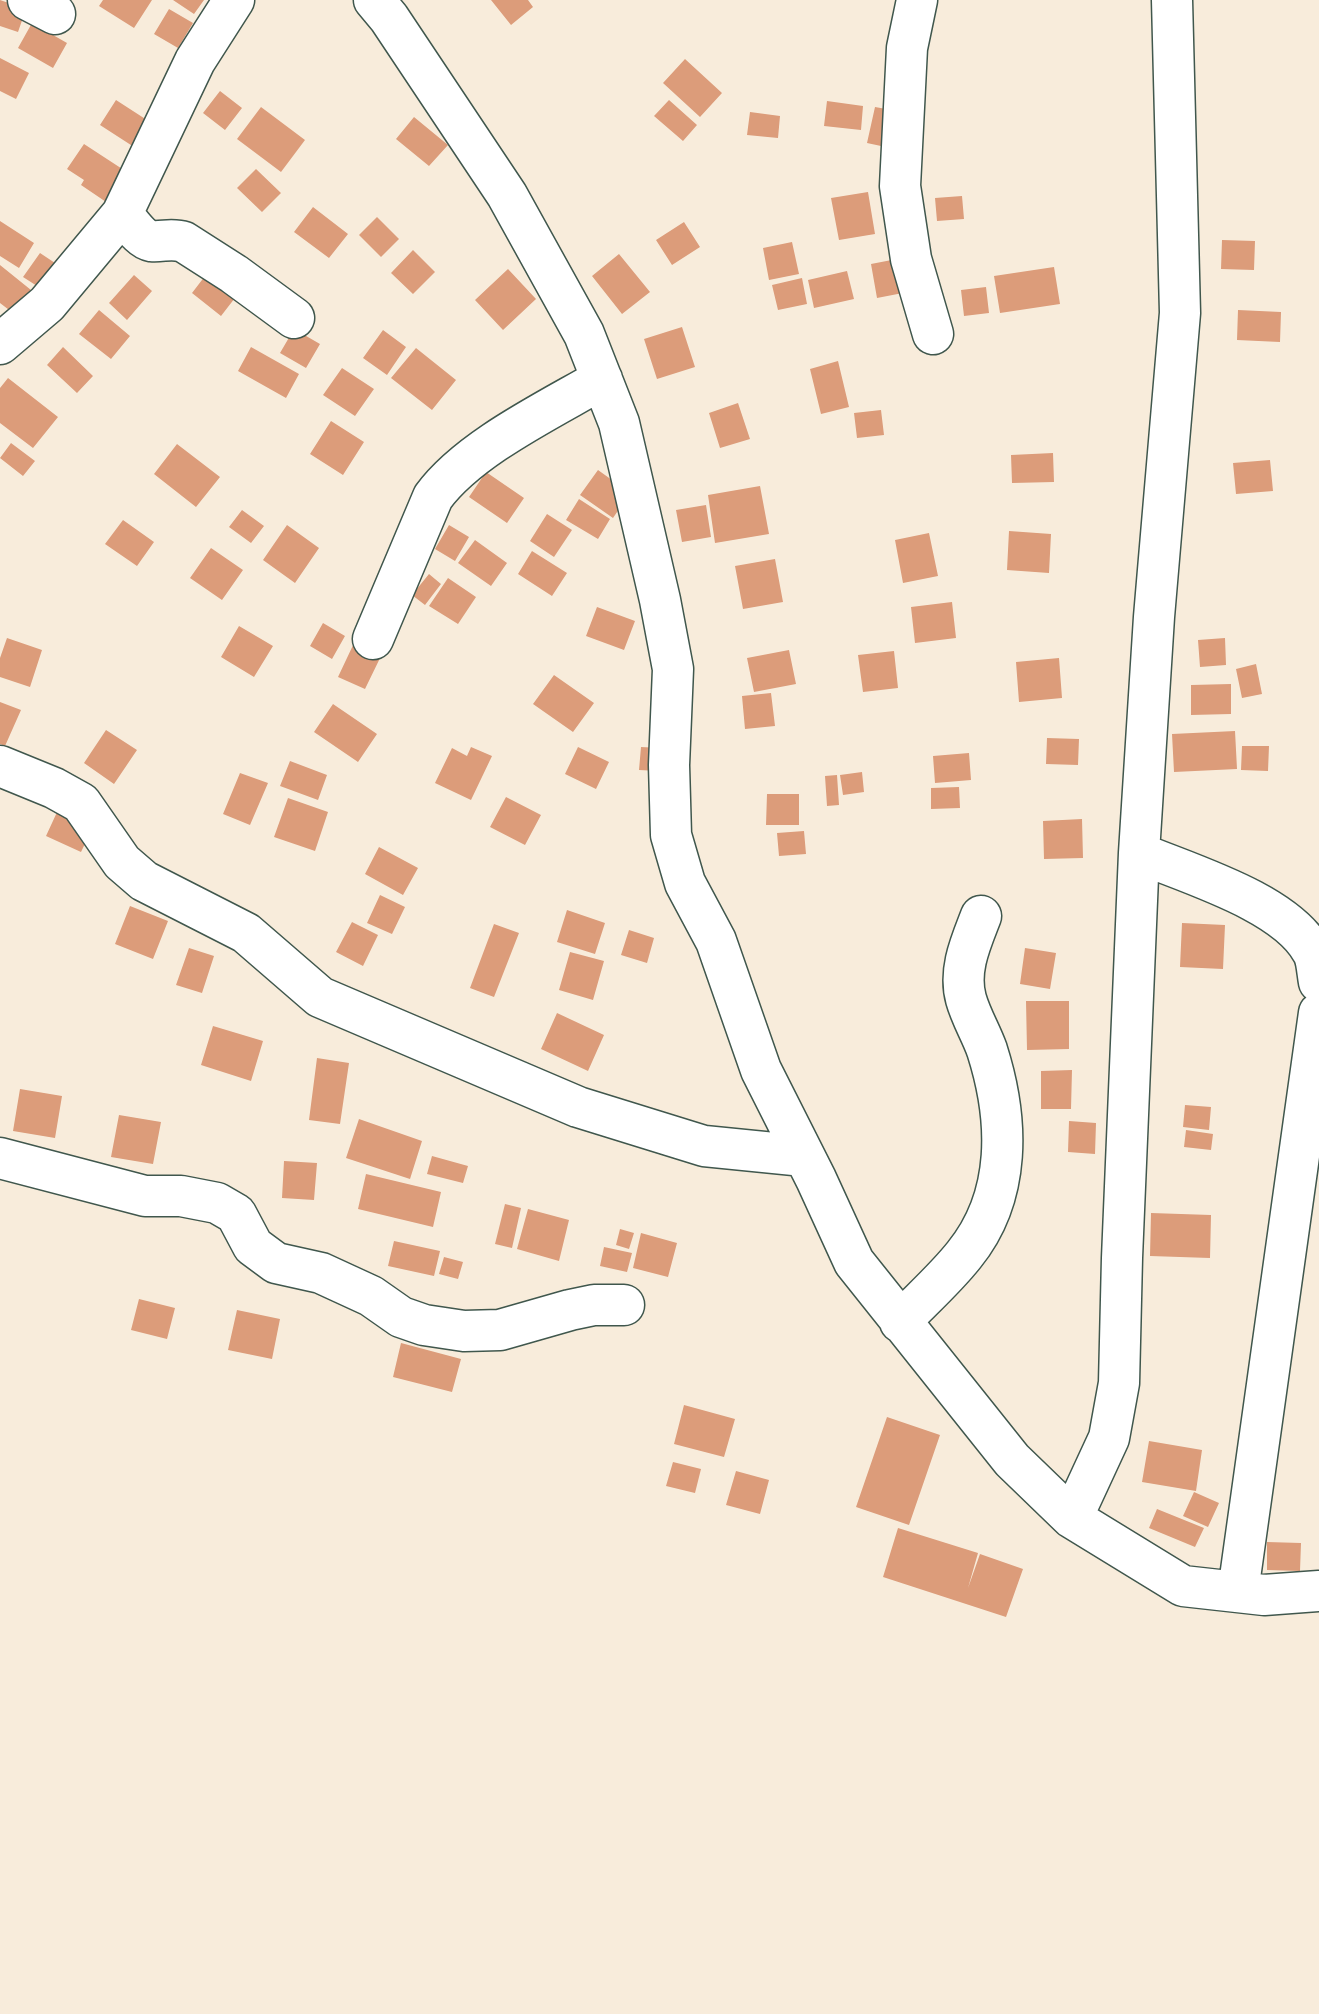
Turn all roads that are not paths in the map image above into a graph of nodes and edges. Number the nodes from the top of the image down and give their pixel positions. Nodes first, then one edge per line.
1 (234, 0) edge
2 (374, 0) edge
3 (917, 0) edge
4 (1172, 0) edge
5 (122, 214) junction
6 (294, 318) dead end
7 (933, 334) dead end
8 (0, 344) edge
9 (602, 379) junction
10 (373, 639) dead end
11 (0, 766) edge
12 (1139, 853) junction
13 (981, 916) dead end
14 (1319, 982) edge
15 (1319, 1013) edge
16 (804, 1156) junction
17 (0, 1158) edge
18 (624, 1305) dead end
19 (900, 1322) junction
20 (1072, 1518) junction
21 (1319, 1591) edge
22 (1238, 1592) junction

1 - 5 street
2 - 9 street
3 - 7 street
4 - 12 street
5 - 6 street
5 - 8 street
9 - 10 street
9 - 16 street
11 - 16 street
12 - 14 street
12 - 20 street
13 - 19 street
15 - 22 street
16 - 19 street
17 - 18 street
19 - 20 street
20 - 22 street
21 - 22 street

